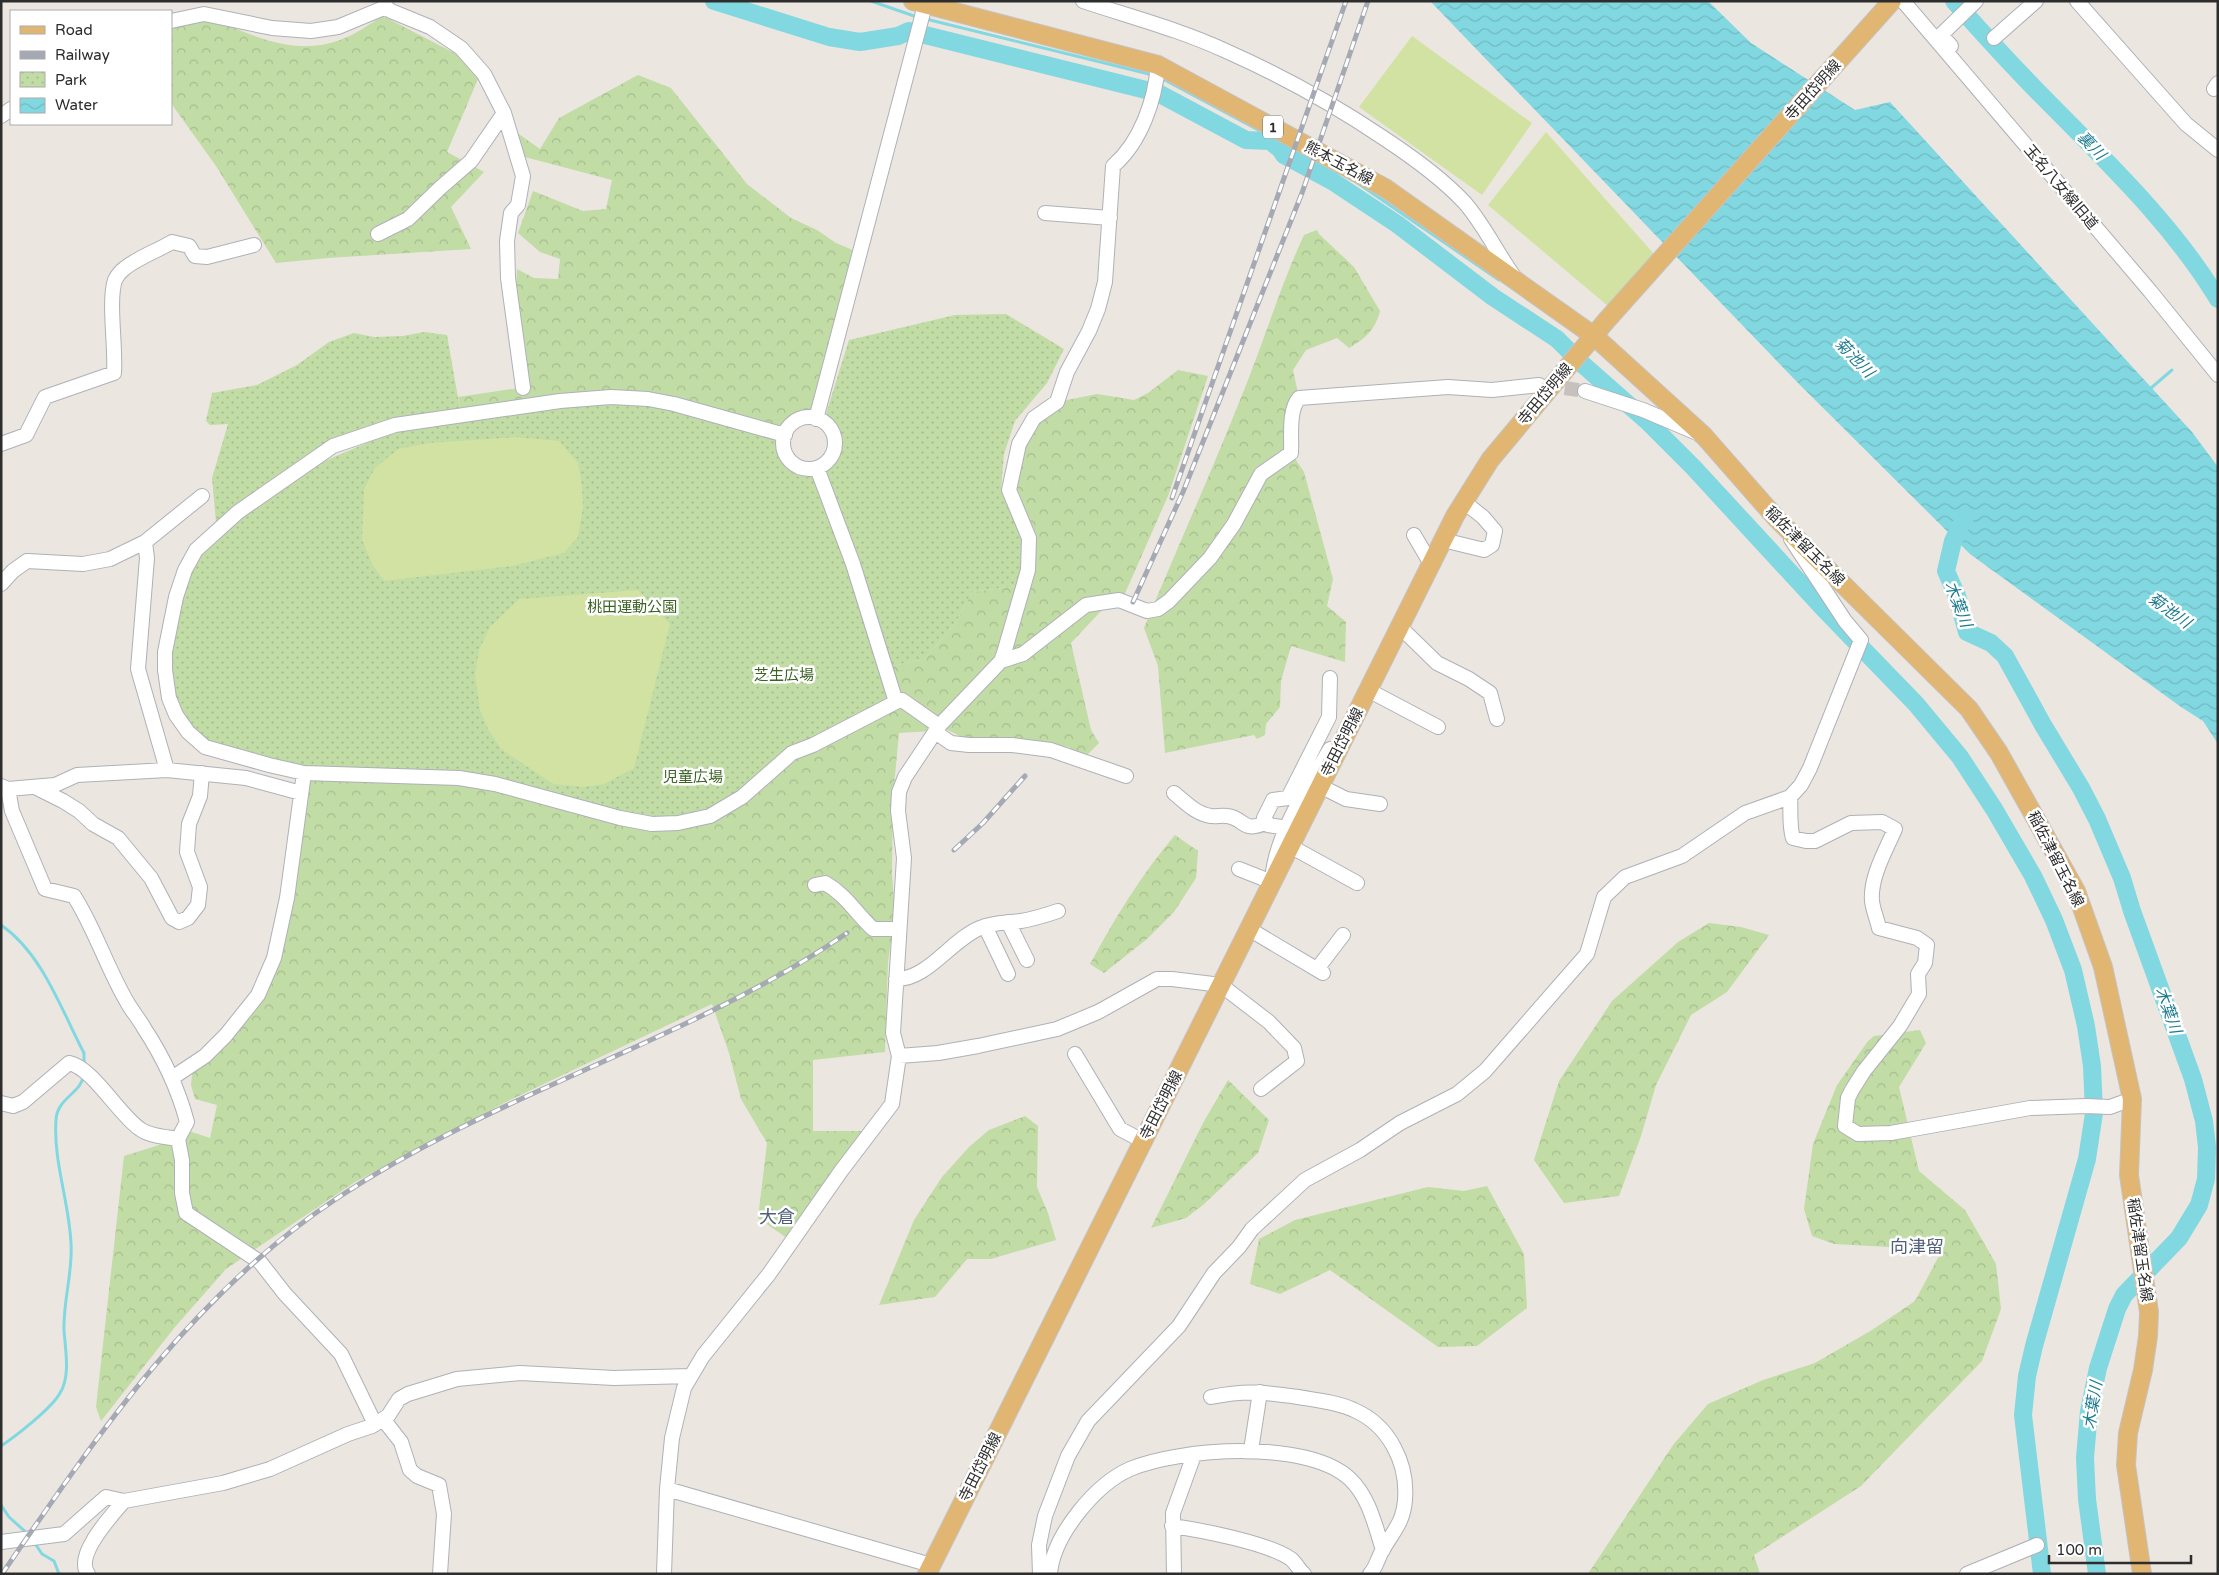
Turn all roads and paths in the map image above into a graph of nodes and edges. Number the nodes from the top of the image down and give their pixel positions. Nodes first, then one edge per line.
1 (1083, 1) edge
2 (2036, 1) edge
3 (2077, 1) edge
4 (1898, 3) edge
5 (386, 4) edge
6 (1972, 5) edge
7 (921, 11) edge
8 (172, 21) edge
9 (1945, 32) junction
10 (1994, 38) dead end
11 (1957, 64) junction
12 (1158, 68) junction
13 (504, 113) junction
14 (2218, 150) edge
15 (1045, 213) dead end
16 (1110, 218) junction
17 (378, 234) dead end
18 (254, 246) dead end
19 (1515, 278) junction
20 (1594, 336) junction
21 (2218, 375) edge
22 (1538, 385) tunnel mouth
23 (523, 388) dead end
24 (1585, 391) tunnel mouth
25 (816, 418) junction
26 (784, 435) junction
27 (1704, 436) junction
28 (1, 444) edge
29 (817, 468) junction
30 (202, 496) dead end
31 (1464, 502) junction
32 (1776, 518) junction
33 (1414, 535) dead end
34 (1443, 540) junction
35 (145, 542) junction
36 (1431, 564) junction
37 (1, 584) edge
38 (1400, 627) junction
39 (1001, 661) junction
40 (1330, 678) dead end
41 (1368, 690) junction
42 (896, 702) junction
43 (1497, 720) dead end
44 (1351, 724) junction
45 (1438, 727) dead end
46 (937, 729) junction
47 (167, 770) junction
48 (202, 773) junction
49 (304, 773) junction
50 (1126, 776) dead end
51 (1320, 786) junction
52 (34, 787) junction
53 (5, 788) edge
54 (301, 793) junction
55 (1174, 793) dead end
56 (1790, 797) junction
57 (1292, 804) junction
58 (1380, 804) dead end
59 (1266, 822) junction
60 (1288, 828) junction
61 (1290, 846) junction
62 (1239, 868) dead end
63 (1272, 882) junction
64 (1357, 883) dead end
65 (815, 885) dead end
66 (1058, 910) dead end
67 (1008, 922) junction
68 (984, 926) junction
69 (899, 929) junction
70 (1249, 929) junction
71 (1342, 935) dead end
72 (1027, 960) dead end
73 (1008, 974) dead end
74 (896, 979) junction
75 (1221, 985) junction
76 (1075, 1054) dead end
77 (899, 1056) junction
78 (172, 1078) junction
79 (1261, 1089) dead end
80 (2132, 1099) junction
81 (1, 1104) edge
82 (178, 1139) junction
83 (1143, 1141) junction
84 (691, 1376) junction
85 (1260, 1392) junction
86 (1211, 1396) dead end
87 (379, 1422) junction
88 (1251, 1450) junction
89 (1194, 1455) junction
90 (667, 1489) junction
91 (124, 1501) junction
92 (1172, 1526) junction
93 (1, 1542) edge
94 (2037, 1545) dead end
95 (1383, 1550) junction
96 (929, 1569) edge
97 (88, 1574) edge
98 (440, 1574) edge
99 (664, 1574) edge
100 (1040, 1574) edge
101 (1050, 1574) edge
102 (1174, 1574) edge
103 (1304, 1574) edge
104 (1370, 1574) edge
105 (1967, 1574) edge
106 (2142, 1574) edge

1 - 19 street
2 - 10 street
3 - 14 street
4 - 9 street
4 - 11 street, 玉名八女線旧道
4 - 20 main road, 寺田岱明線
5 - 8 street
5 - 13 street
6 - 9 street
7 - 12 main road, 熊本玉名線 / 1
7 - 25 street
9 - 11 street
11 - 21 street, 玉名八女線旧道
12 - 16 street
12 - 19 main road, 熊本玉名線 / 1
13 - 17 street
13 - 23 street
15 - 16 street
16 - 39 street
18 - 28 street
19 - 20 main road, 熊本玉名線 / 1
20 - 27 main road, 稲佐津留玉名線
20 - 31 main road, 寺田岱明線
22 - 39 street
24 - 27 street
25 - 26 street
25 - 29 street
26 - 29 street
26 - 49 street
27 - 32 main road, 稲佐津留玉名線
29 - 42 street
30 - 35 street
31 - 34 main road, 寺田岱明線
31 - 34 street
32 - 56 street
32 - 80 main road, 稲佐津留玉名線
33 - 36 street
34 - 36 main road, 寺田岱明線
35 - 37 street
35 - 47 street
36 - 38 main road, 寺田岱明線
38 - 41 main road, 寺田岱明線
38 - 43 street
39 - 46 street
40 - 57 street
41 - 44 main road, 寺田岱明線
41 - 45 street
42 - 46 street
42 - 49 street
44 - 51 main road, 寺田岱明線
44 - 57 street
46 - 50 street
46 - 69 street
47 - 48 street
47 - 52 street
48 - 52 street
48 - 54 street
49 - 54 street
51 - 58 street
51 - 61 main road, 寺田岱明線
52 - 53 street
53 - 78 street
54 - 78 street
55 - 59 street
56 - 80 street
56 - 100 street
57 - 59 street
57 - 60 street
59 - 60 street
60 - 63 street
61 - 63 main road, 寺田岱明線
61 - 64 street
62 - 63 street
63 - 70 main road, 寺田岱明線
65 - 69 street
66 - 67 street
67 - 68 street
67 - 72 street
68 - 73 street
68 - 74 street
69 - 74 street
70 - 71 street
70 - 75 main road, 寺田岱明線
74 - 77 street
75 - 77 street
75 - 79 street
75 - 83 main road, 寺田岱明線
76 - 83 street
77 - 84 street
78 - 82 street
80 - 106 main road, 稲佐津留玉名線
81 - 82 street
82 - 87 street
83 - 96 main road, 寺田岱明線
84 - 87 street
84 - 90 street
85 - 86 street
85 - 88 street
85 - 95 street
87 - 91 street
87 - 98 street
88 - 89 street
88 - 95 street
89 - 92 street
89 - 101 street
90 - 96 street
90 - 99 street
91 - 93 street
91 - 97 street
92 - 102 street
92 - 103 street
94 - 105 street
95 - 104 street

